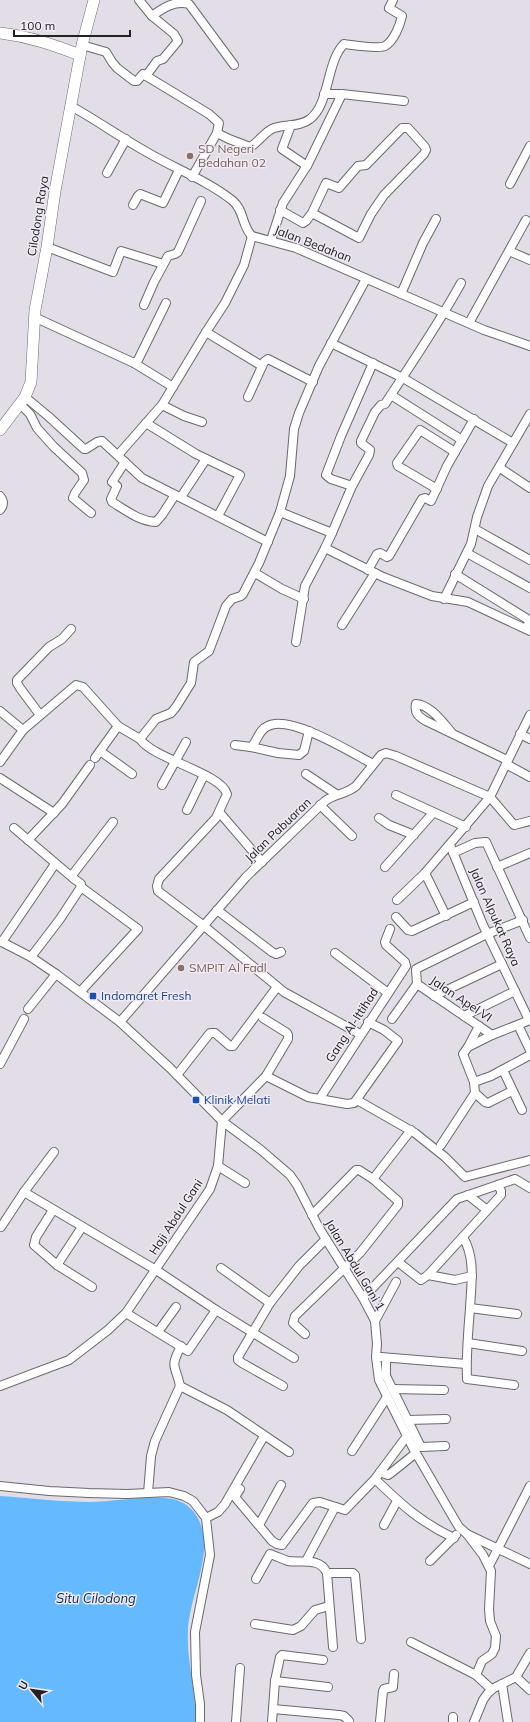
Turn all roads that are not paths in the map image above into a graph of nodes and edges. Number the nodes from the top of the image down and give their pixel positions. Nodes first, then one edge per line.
1 (94, 0) edge
2 (139, 0) edge
3 (393, 0) edge
4 (152, 16) junction
5 (0, 32) edge
6 (81, 50) junction
7 (234, 65) dead end
8 (146, 76) junction
9 (324, 94) junction
10 (342, 94) junction
11 (404, 101) dead end
12 (71, 106) junction
13 (291, 125) junction
14 (217, 133) junction
15 (126, 140) junction
16 (530, 146) edge
17 (307, 166) junction
18 (179, 170) junction
19 (107, 174) dead end
20 (192, 177) junction
21 (510, 184) dead end
22 (201, 201) dead end
23 (134, 205) dead end
24 (280, 210) junction
25 (312, 213) junction
26 (436, 219) dead end
27 (526, 220) dead end
28 (252, 236) junction
29 (271, 240) junction
30 (47, 247) junction
31 (509, 251) junction
32 (530, 260) edge
33 (163, 264) junction
34 (366, 279) junction
35 (461, 283) dead end
36 (401, 294) junction
37 (166, 303) dead end
38 (144, 305) dead end
39 (444, 313) junction
40 (34, 317) junction
41 (468, 323) junction
42 (206, 332) junction
43 (331, 343) junction
44 (530, 346) edge
45 (134, 363) junction
46 (373, 363) junction
47 (262, 366) junction
48 (403, 378) junction
49 (313, 382) junction
50 (173, 387) junction
51 (390, 396) junction
52 (248, 397) dead end
53 (21, 403) junction
54 (162, 405) junction
55 (530, 414) edge
56 (474, 419) junction
57 (202, 422) dead end
58 (146, 423) junction
59 (0, 430) edge
60 (462, 440) junction
61 (513, 443) junction
62 (455, 452) junction
63 (118, 455) junction
64 (206, 459) junction
65 (125, 462) junction
66 (500, 468) junction
67 (352, 486) junction
68 (530, 488) edge
69 (437, 489) junction
70 (0, 496) edge
71 (178, 496) junction
72 (0, 510) edge
73 (280, 512) junction
74 (91, 513) dead end
75 (218, 516) junction
76 (475, 529) junction
77 (332, 532) junction
78 (268, 542) junction
79 (325, 548) junction
80 (467, 553) junction
81 (530, 560) edge
82 (371, 571) junction
83 (255, 572) junction
84 (455, 574) junction
85 (530, 588) edge
86 (444, 598) junction
87 (304, 599) junction
88 (342, 625) dead end
89 (71, 629) dead end
90 (528, 630) edge
91 (296, 642) dead end
92 (0, 710) edge
93 (40, 715) junction
94 (530, 715) edge
95 (118, 726) junction
96 (23, 730) junction
97 (309, 731) junction
98 (452, 733) dead end
99 (520, 734) junction
100 (140, 739) junction
101 (530, 739) edge
102 (186, 742) dead end
103 (235, 745) dead end
104 (251, 747) junction
105 (95, 758) junction
106 (176, 761) junction
107 (0, 762) edge
108 (507, 762) junction
109 (373, 764) junction
110 (132, 774) dead end
111 (306, 774) dead end
112 (204, 775) junction
113 (530, 777) edge
114 (0, 778) edge
115 (162, 785) dead end
116 (336, 794) junction
117 (396, 795) dead end
118 (490, 796) junction
119 (320, 805) junction
120 (187, 810) dead end
121 (54, 813) junction
122 (220, 813) junction
123 (433, 813) junction
124 (379, 818) dead end
125 (530, 821) edge
126 (113, 822) dead end
127 (466, 826) junction
128 (14, 828) dead end
129 (414, 835) junction
130 (352, 836) dead end
131 (28, 840) junction
132 (452, 849) junction
133 (530, 853) edge
134 (262, 862) junction
135 (55, 864) junction
136 (385, 867) dead end
137 (497, 867) junction
138 (425, 873) junction
139 (73, 878) junction
140 (81, 887) junction
141 (397, 900) dead end
142 (474, 902) junction
143 (217, 910) junction
144 (446, 916) junction
145 (396, 917) dead end
146 (522, 920) junction
147 (204, 926) junction
148 (390, 929) dead end
149 (487, 934) junction
150 (530, 938) edge
151 (1, 941) edge
152 (281, 952) dead end
153 (335, 953) dead end
154 (31, 957) junction
155 (502, 964) junction
156 (56, 974) junction
157 (416, 984) junction
158 (277, 987) junction
159 (81, 991) junction
160 (515, 991) junction
161 (388, 993) junction
162 (434, 996) junction
163 (28, 1009) dead end
164 (464, 1016) junction
165 (263, 1018) dead end
166 (24, 1019) dead end
167 (392, 1020) dead end
168 (530, 1020) edge
169 (120, 1022) junction
170 (368, 1022) junction
171 (518, 1025) junction
172 (479, 1026) junction
173 (360, 1034) junction
174 (492, 1035) junction
175 (468, 1048) junction
176 (530, 1050) edge
177 (530, 1055) edge
178 (0, 1064) edge
179 (503, 1070) junction
180 (177, 1075) junction
181 (266, 1076) junction
182 (474, 1082) junction
183 (512, 1091) junction
184 (475, 1093) junction
185 (320, 1098) junction
186 (357, 1100) junction
187 (522, 1110) dead end
188 (222, 1121) junction
189 (411, 1130) junction
190 (441, 1145) dead end
191 (54, 1152) dead end
192 (530, 1160) edge
193 (218, 1166) junction
194 (373, 1179) junction
195 (244, 1183) dead end
196 (498, 1184) junction
197 (530, 1188) edge
198 (24, 1192) junction
199 (468, 1195) junction
200 (53, 1210) junction
201 (487, 1210) junction
202 (312, 1215) junction
203 (1, 1227) dead end
204 (82, 1227) junction
205 (463, 1237) junction
206 (326, 1239) junction
207 (398, 1262) junction
208 (57, 1265) junction
209 (221, 1268) dead end
210 (156, 1270) junction
211 (344, 1270) junction
212 (428, 1275) junction
213 (472, 1276) junction
214 (396, 1282) dead end
215 (92, 1287) dead end
216 (363, 1298) junction
217 (270, 1303) junction
218 (176, 1307) dead end
219 (470, 1308) junction
220 (216, 1310) junction
221 (126, 1313) junction
222 (517, 1314) dead end
223 (375, 1321) junction
224 (158, 1332) junction
225 (252, 1332) junction
226 (305, 1334) dead end
227 (468, 1343) junction
228 (181, 1346) junction
229 (522, 1352) dead end
230 (376, 1357) junction
231 (294, 1358) dead end
232 (386, 1358) junction
233 (466, 1364) junction
234 (514, 1385) dead end
235 (0, 1386) edge
236 (180, 1386) junction
237 (283, 1386) dead end
238 (392, 1389) junction
239 (444, 1390) dead end
240 (387, 1397) junction
241 (446, 1419) dead end
242 (408, 1420) junction
243 (264, 1436) junction
244 (407, 1436) junction
245 (445, 1446) dead end
246 (352, 1451) dead end
247 (289, 1452) dead end
248 (416, 1452) junction
249 (249, 1473) dead end
250 (378, 1476) junction
251 (281, 1485) dead end
252 (0, 1486) edge
253 (530, 1486) edge
254 (148, 1493) junction
255 (397, 1501) junction
256 (335, 1507) junction
257 (206, 1518) junction
258 (259, 1525) junction
259 (384, 1525) dead end
260 (464, 1531) junction
261 (454, 1538) junction
262 (497, 1549) junction
263 (306, 1561) junction
264 (430, 1561) dead end
265 (530, 1564) edge
266 (490, 1566) junction
267 (327, 1573) junction
268 (256, 1579) dead end
269 (329, 1606) junction
270 (255, 1624) dead end
271 (361, 1640) dead end
272 (411, 1642) dead end
273 (333, 1647) dead end
274 (530, 1653) edge
275 (323, 1660) dead end
276 (240, 1668) dead end
277 (394, 1674) dead end
278 (476, 1675) junction
279 (516, 1677) junction
280 (275, 1681) junction
281 (502, 1684) junction
282 (328, 1687) dead end
283 (491, 1689) junction
284 (530, 1690) edge
285 (273, 1709) junction
286 (349, 1721) dead end
287 (200, 1722) edge
288 (236, 1722) edge
289 (272, 1722) edge
290 (380, 1722) edge
291 (474, 1722) edge
292 (508, 1722) edge

1 - 6 street, Cilodong Raya
2 - 4 street
3 - 9 street
4 - 7 street
4 - 8 street
5 - 6 street
6 - 8 street
6 - 12 street, Cilodong Raya
8 - 14 street
9 - 10 street
9 - 13 street
10 - 11 street
10 - 17 street
12 - 15 street
12 - 30 street, Cilodong Raya
13 - 14 street
13 - 17 street
14 - 20 street
15 - 18 street
15 - 19 street
16 - 21 street
17 - 24 street
18 - 20 street
18 - 23 street
20 - 28 street
22 - 33 street
24 - 25 street
24 - 29 street
25 - 25 street
26 - 36 street
27 - 31 street
28 - 29 street, Jalan Bedahan
28 - 42 street
29 - 34 street, Jalan Bedahan
30 - 33 street
30 - 40 street, Cilodong Raya
31 - 32 street
31 - 41 street
33 - 38 street
34 - 36 street, Jalan Bedahan
34 - 43 street
35 - 39 street
36 - 39 street, Jalan Bedahan
37 - 45 street
39 - 41 street, Jalan Bedahan
39 - 48 street
40 - 45 street
40 - 53 street, Cilodong Raya
41 - 44 street, Jalan Bedahan
42 - 47 street
42 - 50 street
43 - 46 street
43 - 49 street
45 - 50 street
46 - 48 street
46 - 67 street
47 - 49 street
47 - 52 street
48 - 51 street
48 - 56 street
49 - 73 street
50 - 54 street
51 - 60 street
51 - 67 street
53 - 59 street, Cilodong Raya
53 - 63 street
53 - 74 street
54 - 57 street
54 - 58 street
55 - 61 street
56 - 60 street
56 - 61 street
58 - 63 street
58 - 64 street
60 - 62 street
61 - 66 street
62 - 69 street
62 - 69 street
63 - 65 street
64 - 71 street
64 - 75 street
65 - 71 street
65 - 71 street
66 - 68 street
66 - 76 street
67 - 77 street
69 - 82 street
70 - 72 street
71 - 75 street
73 - 77 street
73 - 78 street
75 - 78 street
76 - 80 street
76 - 81 street
77 - 79 street
78 - 83 street
79 - 82 street
79 - 87 street
80 - 84 street
80 - 85 street
82 - 86 street
82 - 88 street
83 - 87 street
83 - 100 street
84 - 86 street
84 - 90 street
86 - 90 street
87 - 91 street
89 - 93 street
92 - 96 street
93 - 95 street
93 - 96 street
94 - 99 street
95 - 100 street
95 - 105 street
96 - 107 street
97 - 104 street
97 - 104 street
97 - 109 street
98 - 108 street
99 - 101 street
99 - 108 street
100 - 106 street
102 - 106 street
103 - 104 street
105 - 110 street
105 - 121 street
106 - 112 street
106 - 115 street
108 - 113 street
108 - 118 street
109 - 116 street, Jalan Pabuaran
109 - 118 street, Jalan Pabuaran
111 - 116 street
112 - 120 street
112 - 122 street
114 - 121 street
116 - 119 street, Jalan Pabuaran
117 - 123 street
118 - 125 street
118 - 127 street
119 - 130 street
119 - 134 street, Jalan Pabuaran
121 - 131 street
122 - 134 street
122 - 147 street
123 - 127 street
123 - 129 street
124 - 129 street
126 - 139 street
127 - 132 street
128 - 131 street
129 - 136 street
131 - 135 street
132 - 137 street
132 - 138 street
132 - 142 street, Jalan Alpukat Raya
133 - 137 street
134 - 143 street, Jalan Pabuaran
135 - 139 street
135 - 151 street
137 - 146 street
138 - 141 street
138 - 144 street
139 - 140 street
140 - 154 street
140 - 159 street
142 - 144 street
142 - 149 street, Jalan Alpukat Raya
143 - 147 street, Jalan Pabuaran
143 - 152 street
144 - 145 street
146 - 149 street
146 - 150 street
147 - 158 street
147 - 169 street, Jalan Pabuaran
148 - 161 street, Gang Al-Ittihad
149 - 155 street, Jalan Alpukat Raya
149 - 157 street
151 - 154 street
153 - 161 street
154 - 156 street
155 - 160 street, Jalan Alpukat Raya
155 - 162 street
156 - 159 street
156 - 163 street
157 - 162 street, Jalan Apel VI
157 - 167 street
158 - 173 street
158 - 180 street
159 - 169 street
160 - 164 street
160 - 168 street, Jalan Alpukat Raya
161 - 170 street, Gang Al-Ittihad
162 - 164 street, Jalan Apel VI
164 - 172 street, Jalan Apel VI
165 - 181 street
166 - 178 street
168 - 171 street
169 - 180 street
170 - 173 street, Gang Al-Ittihad
170 - 186 street
171 - 174 street
171 - 176 street
172 - 174 street, Jalan Apel VI
172 - 175 street
173 - 185 street, Gang Al-Ittihad
174 - 175 street
175 - 182 street
177 - 179 street
179 - 182 street
179 - 183 street
180 - 188 street
181 - 185 street
181 - 188 street
182 - 184 street
183 - 184 street
183 - 187 street
184 - 190 street
185 - 186 street
186 - 189 street
188 - 193 street, Haji Abdul Gani
188 - 202 street, Jalan Abdul Gani 1
189 - 192 street
189 - 194 street
191 - 198 street
193 - 195 street
193 - 210 street, Haji Abdul Gani
194 - 202 street
194 - 211 street
196 - 197 street
196 - 199 street
196 - 201 street
198 - 200 street
198 - 203 street
199 - 201 street
199 - 207 street
200 - 204 street
200 - 208 street
201 - 205 street
202 - 206 street, Jalan Abdul Gani 1
204 - 208 street
204 - 210 street
205 - 212 street
205 - 213 street
206 - 211 street, Jalan Abdul Gani 1
206 - 217 street
207 - 212 street
207 - 216 street
208 - 215 street
209 - 217 street
210 - 220 street
210 - 221 street, Haji Abdul Gani
211 - 216 street, Jalan Abdul Gani 1
211 - 226 street
212 - 213 street
213 - 219 street
214 - 223 street
216 - 223 street, Jalan Abdul Gani 1
217 - 225 street
218 - 224 street
219 - 222 street
219 - 227 street
220 - 225 street
220 - 228 street
221 - 224 street
221 - 235 street, Haji Abdul Gani
223 - 230 street, Jalan Abdul Gani 1
224 - 228 street
225 - 231 street
225 - 237 street
227 - 229 street
227 - 233 street
228 - 236 street
230 - 232 street
230 - 240 street, Jalan Abdul Gani 1
232 - 233 street
232 - 238 street
233 - 234 street
236 - 243 street
236 - 254 street
238 - 239 street
238 - 242 street
240 - 244 street, Jalan Abdul Gani 1
240 - 246 street
241 - 242 street
242 - 245 street
243 - 247 street
243 - 257 street
244 - 248 street, Jalan Abdul Gani 1
244 - 250 street
248 - 250 street
248 - 260 street, Jalan Abdul Gani 1
249 - 258 street
250 - 255 street
250 - 256 street
251 - 258 street
252 - 254 street
253 - 262 street
254 - 257 street
255 - 259 street
255 - 261 street
256 - 258 street
256 - 263 street
257 - 287 street
260 - 261 street
260 - 262 street
260 - 266 street, Jalan Abdul Gani 1
261 - 264 street
262 - 265 street
262 - 266 street
263 - 267 street
263 - 268 street
266 - 278 street
267 - 269 street
267 - 271 street
269 - 270 street
269 - 273 street
272 - 278 street
274 - 279 street
275 - 280 street
276 - 288 street
277 - 290 street
278 - 283 street
279 - 281 street
279 - 284 street
280 - 282 street
280 - 285 street
281 - 283 street
281 - 292 street
283 - 291 street
285 - 286 street
285 - 289 street

